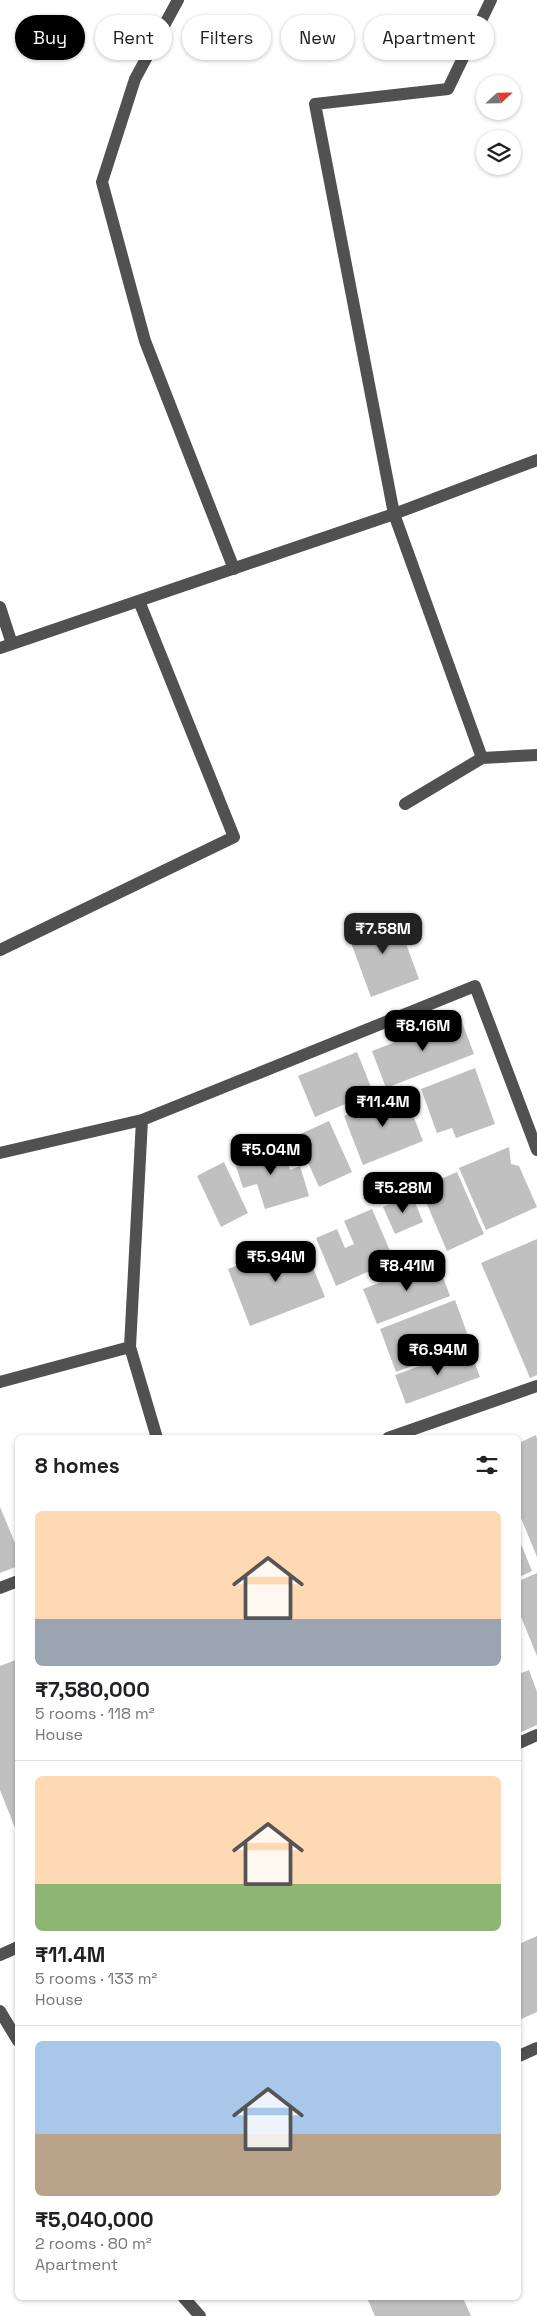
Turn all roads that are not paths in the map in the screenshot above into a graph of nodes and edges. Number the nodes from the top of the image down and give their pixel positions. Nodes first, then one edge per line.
1 (178, 0) edge
2 (490, 0) edge
3 (537, 460) edge
4 (394, 514) junction
5 (234, 569) junction
6 (139, 601) junction
7 (0, 607) edge
8 (6, 646) edge
9 (537, 756) edge
10 (482, 758) junction
11 (405, 804) dead end
12 (0, 950) edge
13 (142, 1120) junction
14 (537, 1150) edge
15 (0, 1153) edge
16 (130, 1347) junction
17 (0, 1382) edge
18 (537, 1386) edge
19 (156, 1435) edge
20 (397, 1435) edge
21 (15, 1582) edge
22 (0, 1588) edge
23 (537, 1736) edge
24 (521, 1742) edge
25 (15, 1948) edge
26 (0, 1954) edge
27 (0, 2011) edge
28 (15, 2036) edge
29 (537, 2048) edge
30 (521, 2055) edge
31 (186, 2300) edge
32 (200, 2316) edge

1 - 5 street
2 - 4 street
3 - 4 street
4 - 5 street
4 - 10 street
5 - 6 street
6 - 8 street
6 - 12 street
7 - 8 street
9 - 10 street
10 - 11 street
13 - 14 street
13 - 15 street
13 - 16 street
16 - 17 street
16 - 19 street
18 - 20 street
21 - 22 street
23 - 24 street
25 - 26 street
27 - 28 street
29 - 30 street
31 - 32 street

